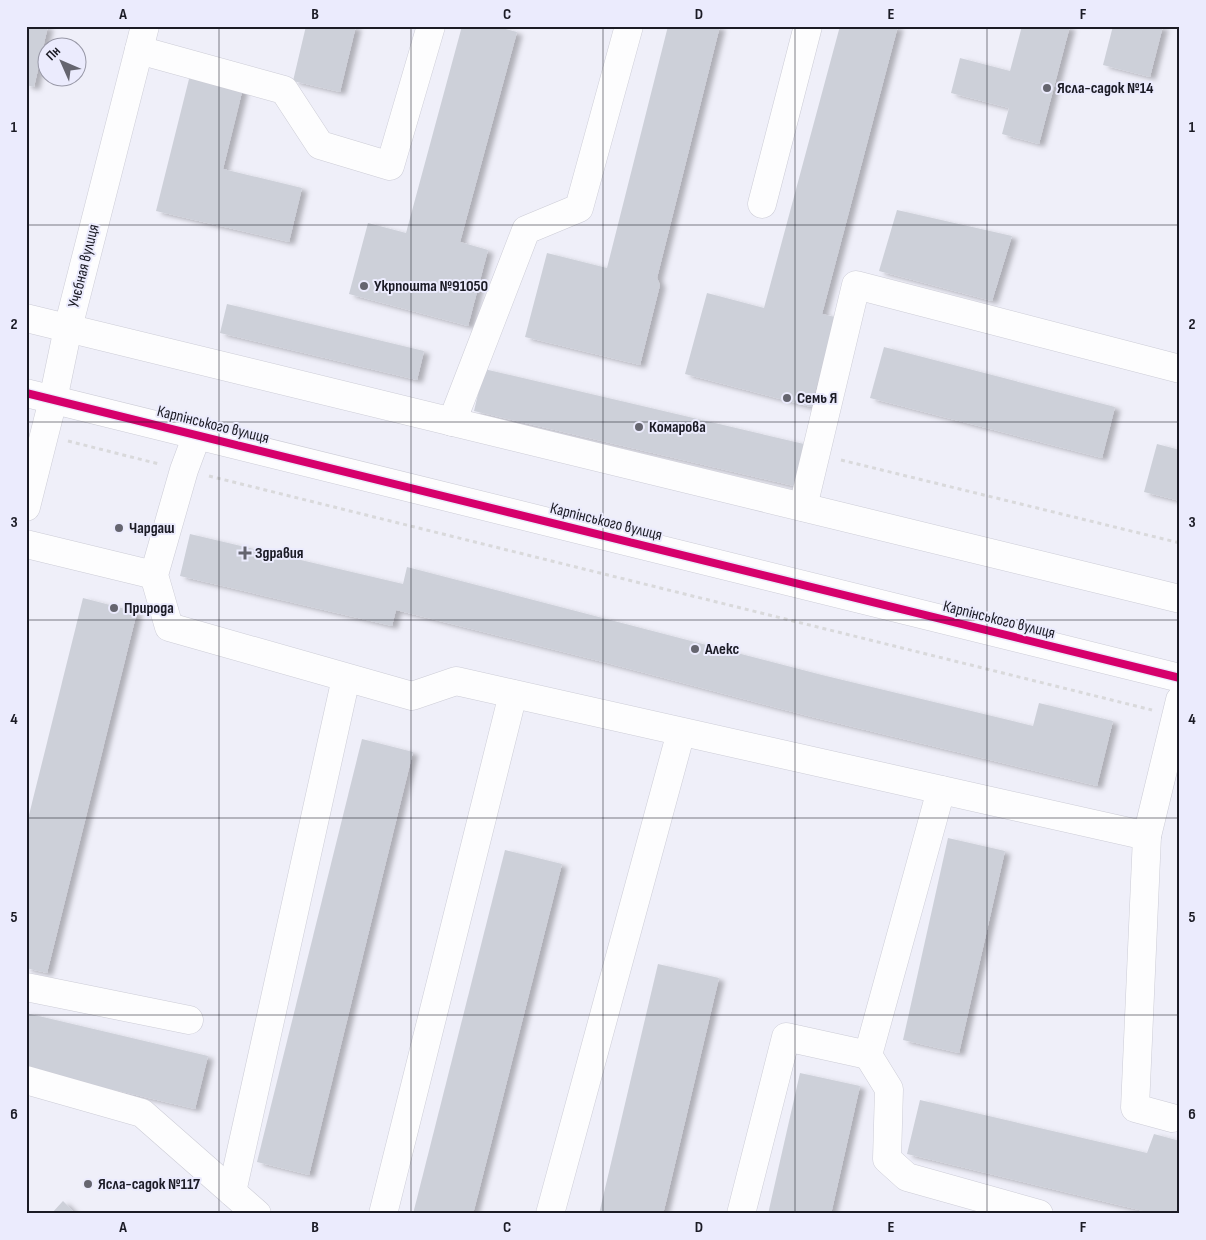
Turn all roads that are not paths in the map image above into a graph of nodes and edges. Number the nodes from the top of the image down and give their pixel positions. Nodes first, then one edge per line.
1 (431, 26) edge
2 (629, 26) edge
3 (808, 26) edge
4 (142, 38) edge
5 (762, 204) dead end
6 (26, 318) edge
7 (68, 328) junction
8 (1180, 370) edge
9 (26, 393) edge
10 (53, 400) junction
11 (452, 422) junction
12 (197, 436) junction
13 (26, 507) edge
14 (803, 507) junction
15 (26, 544) edge
16 (154, 575) junction
17 (1180, 599) edge
18 (346, 678) junction
19 (1180, 678) edge
20 (513, 694) junction
21 (1178, 708) edge
22 (681, 732) junction
23 (941, 790) junction
24 (1147, 836) junction
25 (26, 987) edge
26 (189, 1020) dead end
27 (868, 1055) junction
28 (26, 1080) edge
29 (1172, 1118) dead end
30 (232, 1192) junction
31 (256, 1214) edge
32 (383, 1214) edge
33 (550, 1214) edge
34 (741, 1214) edge
35 (1039, 1214) edge

1 - 4 street
2 - 11 street
3 - 5 street
4 - 7 street, Учєбная вулиця
6 - 7 street
7 - 10 street, Учєбная вулиця
7 - 11 street
8 - 14 street
9 - 10 street, Карпінського вулиця
10 - 12 street, Карпінського вулиця
10 - 13 street, Учєбная вулиця
11 - 14 street
12 - 16 street
12 - 19 street, Карпінського вулиця
14 - 17 street
15 - 16 street
16 - 18 street
18 - 20 street
18 - 30 street
20 - 22 street
20 - 32 street
21 - 24 street
22 - 23 street
22 - 33 street
23 - 24 street
23 - 27 street
24 - 29 street
25 - 26 street
27 - 34 street
27 - 35 street
28 - 30 street
30 - 31 street

